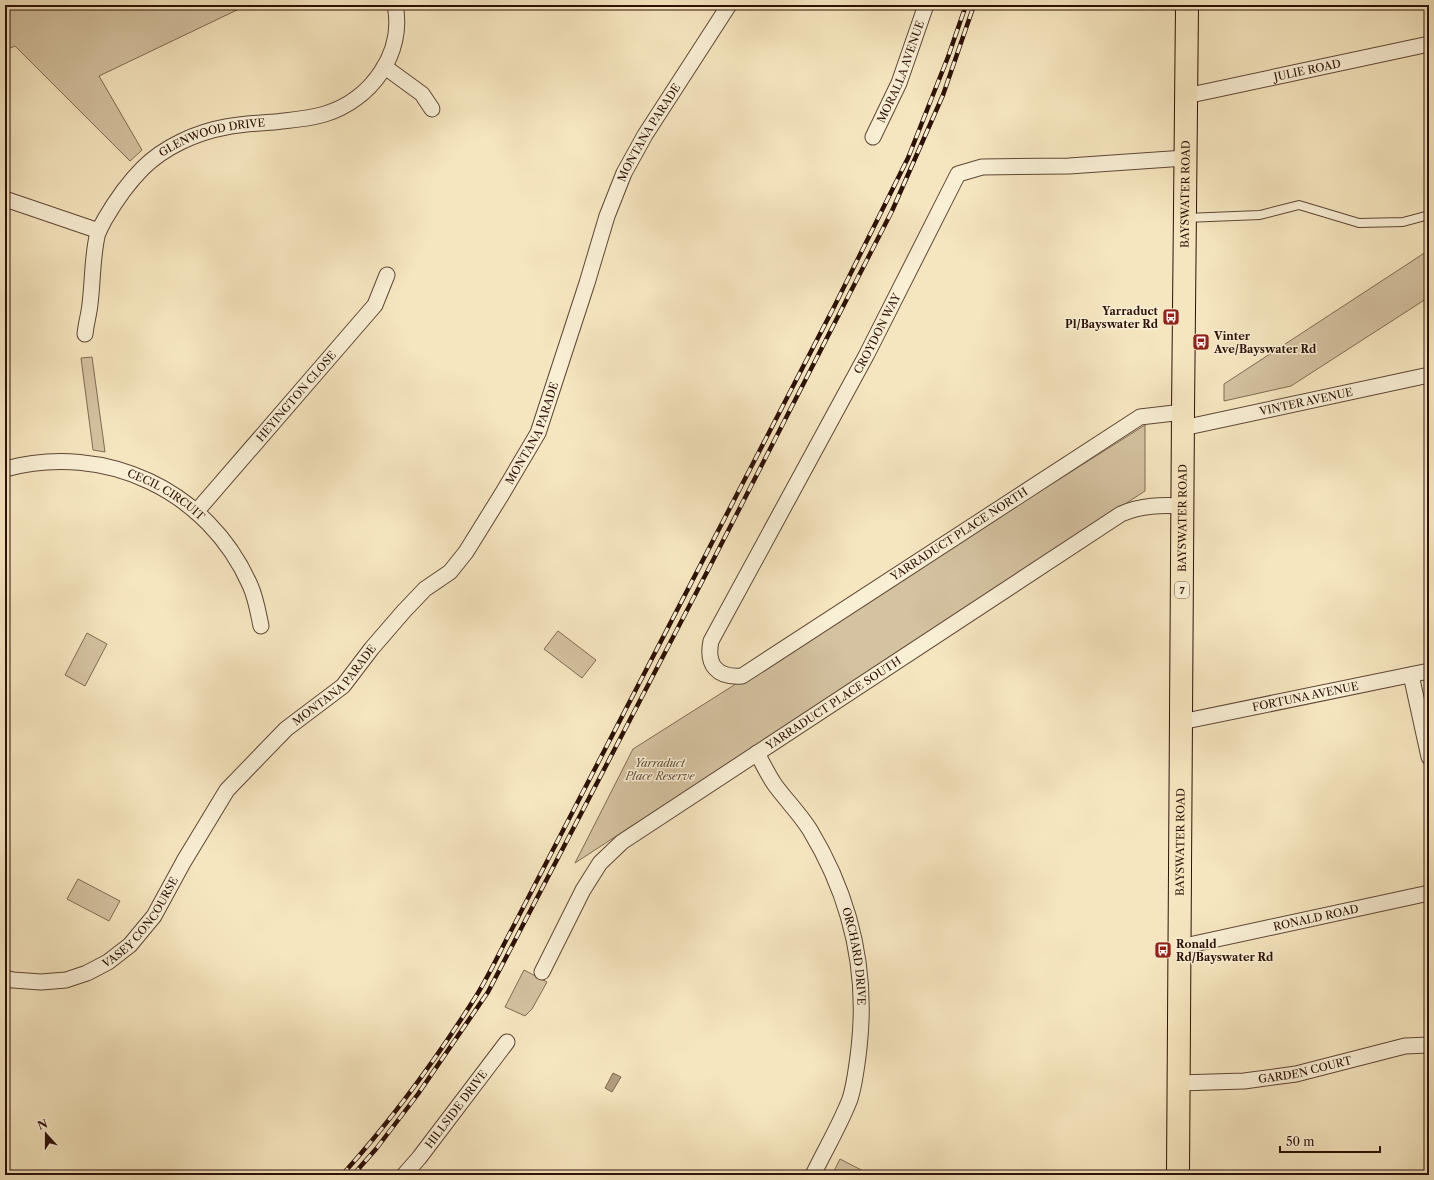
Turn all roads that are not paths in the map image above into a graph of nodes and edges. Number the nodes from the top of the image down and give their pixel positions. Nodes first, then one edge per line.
1 (395, 5) edge
2 (729, 5) edge
3 (926, 5) edge
4 (1187, 5) edge
5 (1429, 44) edge
6 (385, 67) junction
7 (1186, 96) junction
8 (432, 109) dead end
9 (873, 137) dead end
10 (1185, 158) junction
11 (5, 199) edge
12 (1429, 215) edge
13 (1185, 218) junction
14 (99, 231) junction
15 (387, 275) dead end
16 (85, 334) dead end
17 (1429, 375) edge
18 (1183, 420) junction
19 (5, 469) edge
20 (1183, 506) junction
21 (196, 512) junction
22 (261, 626) dead end
23 (1429, 671) edge
24 (1411, 675) junction
25 (742, 676) joint
26 (1181, 722) junction
27 (757, 753) junction
28 (1429, 757) edge
29 (227, 790) joint
30 (1429, 894) edge
31 (1180, 947) junction
32 (542, 972) dead end
33 (5, 978) edge
34 (508, 1042) dead end
35 (1429, 1045) edge
36 (1179, 1083) junction
37 (404, 1175) edge
38 (813, 1175) edge
39 (1178, 1175) edge

1 - 6 street, GLENWOOD DRIVE
2 - 29 street, MONTANA PARADE
3 - 9 street, MORALLA AVENUE
4 - 7 main road, BAYSWATER ROAD / 7
5 - 7 street, JULIE ROAD
6 - 8 street
6 - 14 street, GLENWOOD DRIVE
7 - 10 main road, BAYSWATER ROAD / 7
10 - 13 main road, BAYSWATER ROAD / 7
10 - 25 street, CROYDON WAY
11 - 14 street
12 - 13 lane
13 - 18 main road, BAYSWATER ROAD / 7
14 - 16 street, GLENWOOD DRIVE
15 - 21 street, HEYINGTON CLOSE
17 - 18 street, VINTER AVENUE
18 - 20 main road, BAYSWATER ROAD / 7
18 - 25 street, YARRADUCT PLACE NORTH
19 - 21 street, CECIL CIRCUIT
20 - 26 main road, BAYSWATER ROAD / 7
20 - 27 street, YARRADUCT PLACE SOUTH
21 - 22 street, CECIL CIRCUIT
23 - 24 street, FORTUNA AVENUE
24 - 26 street, FORTUNA AVENUE
24 - 28 street
26 - 31 main road, BAYSWATER ROAD / 7
27 - 32 street, YARRADUCT PLACE SOUTH
27 - 38 street, ORCHARD DRIVE
29 - 33 street, VASEY CONCOURSE
30 - 31 street, RONALD ROAD
31 - 36 main road, BAYSWATER ROAD / 7
34 - 37 street, HILLSIDE DRIVE
35 - 36 street, GARDEN COURT
36 - 39 main road, BAYSWATER ROAD / 7

